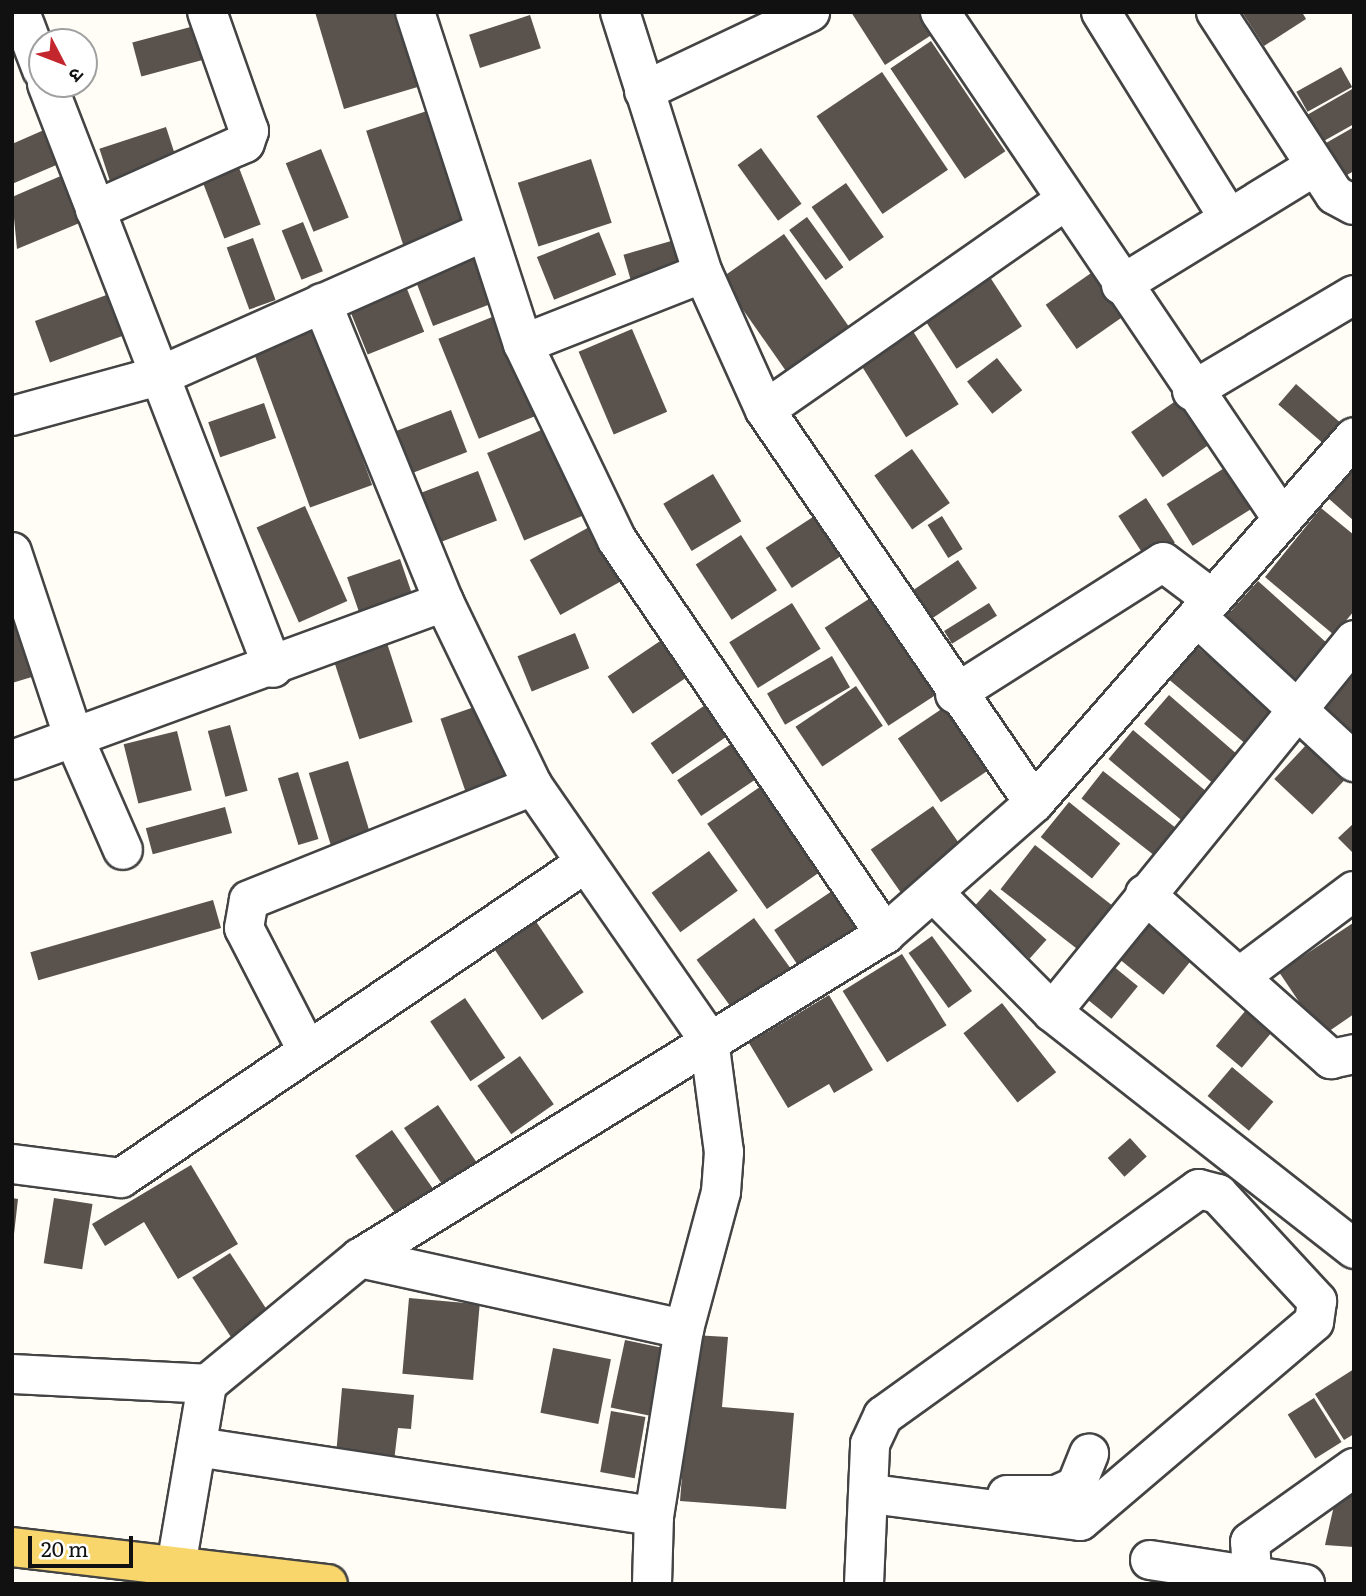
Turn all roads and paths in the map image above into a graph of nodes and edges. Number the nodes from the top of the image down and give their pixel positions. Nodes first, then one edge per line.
1 (20, 12) edge
2 (207, 12) edge
3 (415, 12) edge
4 (620, 12) edge
5 (810, 12) edge
6 (940, 12) edge
7 (1101, 12) edge
8 (1216, 12) edge
9 (28, 33) edge
10 (644, 91) junction
11 (52, 98) edge
12 (1315, 166) junction
13 (1065, 201) junction
14 (1354, 205) edge
15 (95, 210) junction
16 (1228, 217) junction
17 (485, 231) junction
18 (703, 273) junction
19 (1121, 285) junction
20 (1354, 295) edge
21 (322, 303) junction
22 (523, 344) junction
23 (162, 376) junction
24 (1192, 391) junction
25 (765, 410) junction
26 (12, 416) edge
27 (1354, 437) edge
28 (1281, 517) junction
29 (12, 552) edge
30 (18, 592) edge
31 (444, 602) junction
32 (1204, 608) junction
33 (1354, 640) edge
34 (273, 668) junction
35 (955, 694) junction
36 (1294, 707) junction
37 (74, 738) junction
38 (12, 760) edge
39 (1354, 762) edge
40 (533, 786) junction
41 (1034, 803) junction
42 (123, 850) dead end
43 (584, 864) junction
44 (1354, 891) edge
45 (1145, 894) junction
46 (936, 895) junction
47 (886, 934) junction
48 (1241, 975) junction
49 (1052, 1012) junction
50 (709, 1040) junction
51 (307, 1050) junction
52 (1354, 1054) edge
53 (12, 1164) edge
54 (1354, 1249) edge
55 (360, 1258) junction
56 (684, 1329) junction
57 (12, 1374) edge
58 (207, 1384) junction
59 (197, 1447) junction
60 (1088, 1453) dead end
61 (1354, 1468) edge
62 (873, 1494) junction
63 (953, 1506) junction
64 (654, 1516) junction
65 (12, 1547) edge
66 (1150, 1560) dead end
67 (176, 1566) junction
68 (1252, 1576) junction
69 (328, 1584) edge
70 (652, 1584) edge
71 (864, 1584) edge
72 (1305, 1584) edge

1 - 9 street
2 - 15 street
3 - 17 street
4 - 10 street
5 - 10 street
6 - 13 street
7 - 16 street
8 - 12 street
10 - 18 street
11 - 15 street
12 - 14 street
12 - 16 street
13 - 19 street
13 - 25 street
15 - 23 street
16 - 19 street
17 - 21 street
17 - 22 street
18 - 22 street
18 - 25 street
19 - 24 street
20 - 24 street
21 - 23 street
21 - 31 street
22 - 47 street
23 - 26 street
23 - 34 street
24 - 28 street
25 - 35 street
27 - 28 street
28 - 32 street
29 - 30 street
30 - 37 street
31 - 34 street
31 - 40 street
32 - 35 street
32 - 36 street
32 - 41 street
33 - 36 street
34 - 37 street
35 - 41 street
36 - 39 street
36 - 45 street
37 - 38 street
37 - 42 street
40 - 43 street
40 - 51 street
41 - 46 street
43 - 50 street
43 - 51 street
44 - 48 street
45 - 48 street
45 - 49 street
46 - 47 street
46 - 49 street
47 - 50 street
48 - 52 street
49 - 54 street
50 - 55 street
50 - 56 street
51 - 53 street
55 - 56 street
55 - 58 street
56 - 64 street
57 - 58 street
58 - 59 street
59 - 64 street
59 - 67 street
60 - 63 street
61 - 68 street
62 - 63 street
62 - 63 street
62 - 71 street
64 - 70 street
65 - 67 main road
66 - 68 street
67 - 69 main road
68 - 72 street

